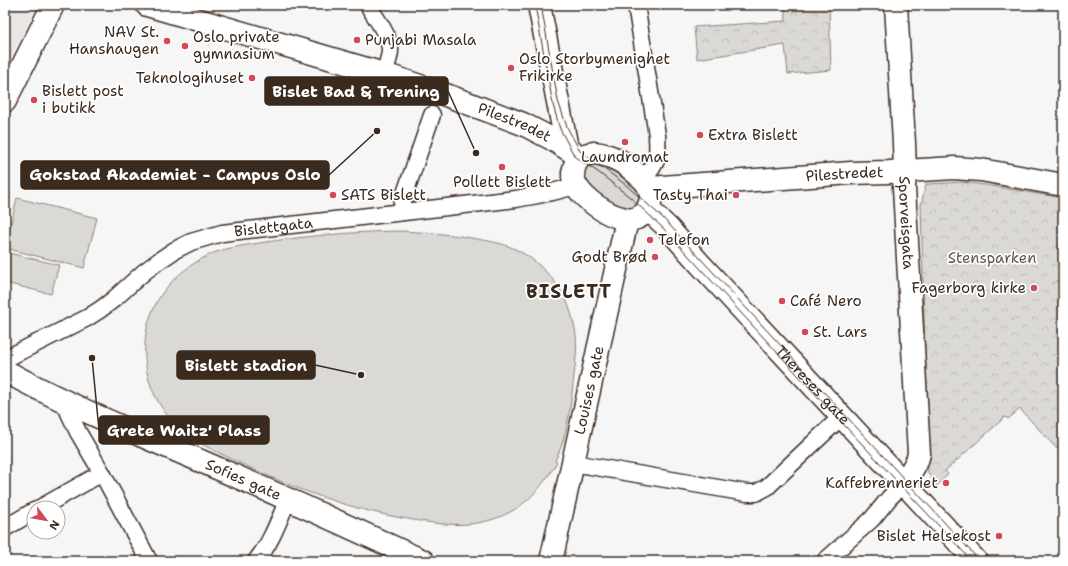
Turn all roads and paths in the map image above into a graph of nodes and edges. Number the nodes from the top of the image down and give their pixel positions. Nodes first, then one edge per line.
1 (53, 5) edge
2 (147, 5) edge
3 (368, 5) edge
4 (539, 5) edge
5 (636, 5) edge
6 (896, 5) edge
7 (185, 10) edge
8 (384, 74) junction
9 (5, 101) edge
10 (432, 115) dead end
11 (574, 152) junction
12 (905, 171) junction
13 (646, 184) junction
14 (576, 185) junction
15 (1063, 185) edge
16 (648, 210) junction
17 (403, 212) junction
18 (627, 220) junction
19 (5, 359) edge
20 (5, 372) edge
21 (63, 400) junction
22 (841, 417) junction
23 (573, 463) junction
24 (102, 474) junction
25 (904, 484) junction
26 (288, 499) junction
27 (55, 500) edge
28 (26, 516) edge
29 (5, 528) edge
30 (149, 561) edge
31 (256, 561) edge
32 (423, 561) edge
33 (551, 561) edge
34 (825, 561) edge
35 (976, 561) edge

1 - 9 street
2 - 7 street, Pilestredet
3 - 8 street
4 - 11 street
5 - 13 street
6 - 12 street, Sporveisgata
7 - 8 street, Pilestredet
8 - 11 street, Pilestredet
10 - 17 street
11 - 13 street
11 - 14 street
12 - 13 street, Pilestredet
12 - 15 street, Pilestredet
12 - 25 street, Sporveisgata
13 - 16 street
14 - 17 street, Bislettgata
14 - 18 street
16 - 18 street
16 - 22 street, Thereses gate
17 - 19 street, Bislettgata
18 - 23 street, Louises gate
20 - 21 street, Sofies gate
21 - 24 street
21 - 26 street, Sofies gate
22 - 23 street
22 - 25 street, Thereses gate
23 - 33 street, Louises gate
24 - 27 street
24 - 30 street
25 - 34 street
25 - 35 street, Thereses gate
26 - 31 street
26 - 32 street, Sofies gate
28 - 29 street

